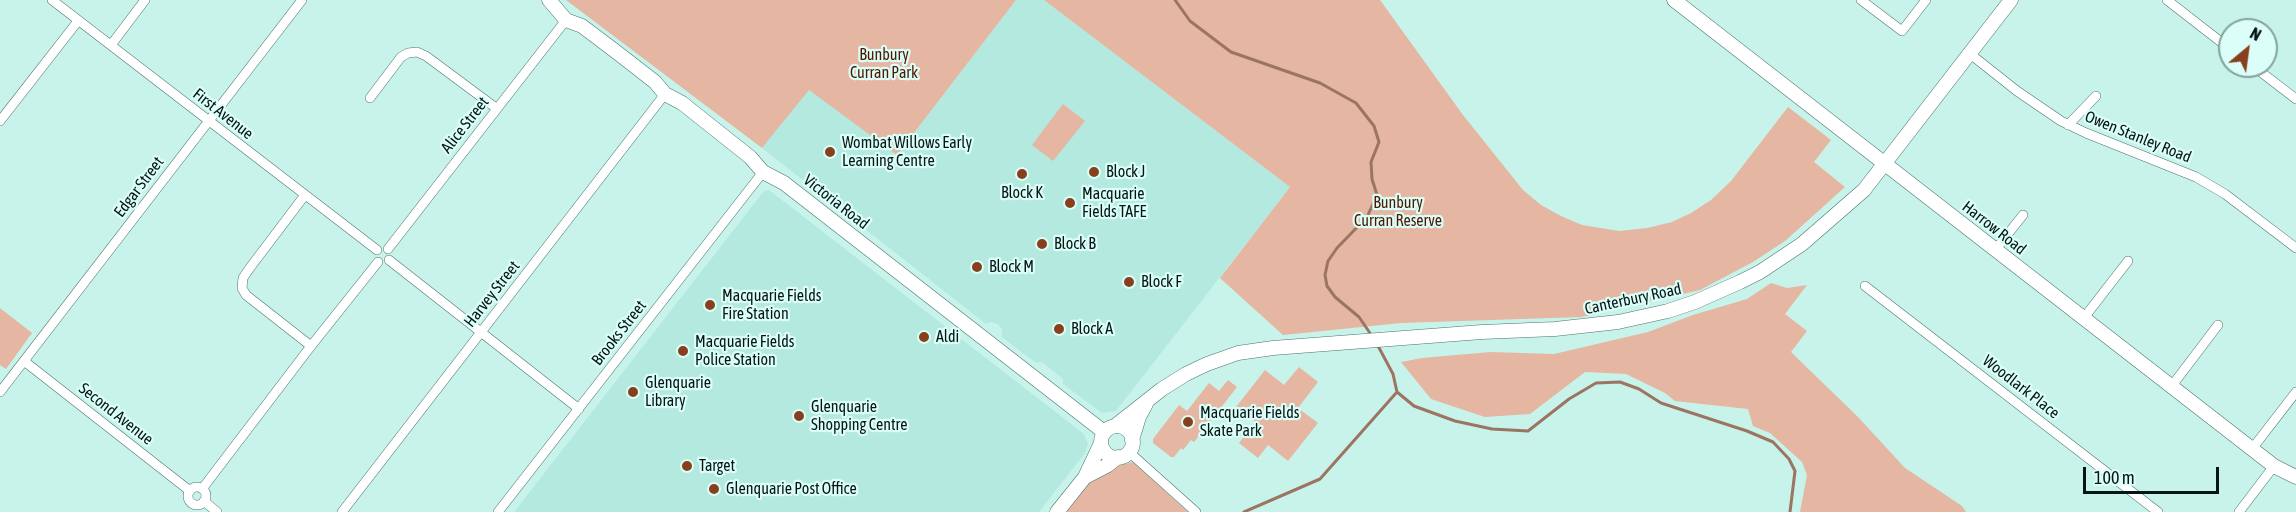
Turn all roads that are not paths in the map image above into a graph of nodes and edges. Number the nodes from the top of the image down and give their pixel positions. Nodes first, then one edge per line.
1 (52, 0) edge
2 (145, 0) edge
3 (302, 0) edge
4 (549, 0) edge
5 (1674, 0) edge
6 (1861, 0) edge
7 (1926, 0) edge
8 (2011, 0) edge
9 (2167, 0) edge
10 (566, 20) junction
11 (78, 21) junction
12 (2218, 40) edge
13 (111, 45) junction
14 (1969, 53) junction
15 (2269, 78) edge
16 (665, 94) junction
17 (2096, 96) dead end
18 (370, 98) dead end
19 (2296, 99) edge
20 (496, 108) junction
21 (0, 121) edge
22 (208, 122) junction
23 (2068, 125) junction
24 (1884, 164) junction
25 (763, 172) junction
26 (305, 195) junction
27 (2023, 215) dead end
28 (2296, 248) edge
29 (388, 249) junction
30 (377, 250) junction
31 (1995, 250) junction
32 (389, 260) junction
33 (2128, 261) dead end
34 (378, 262) junction
35 (1865, 286) dead end
36 (2083, 319) junction
37 (2218, 325) dead end
38 (481, 332) junction
39 (311, 346) junction
40 (24, 361) junction
41 (2171, 387) junction
42 (0, 392) edge
43 (2296, 392) edge
44 (1147, 402) junction
45 (579, 409) junction
46 (1107, 434) junction
47 (2252, 449) junction
48 (1126, 450) junction
49 (2274, 466) junction
50 (1084, 477) junction
51 (2296, 477) edge
52 (202, 489) junction
53 (190, 491) junction
54 (204, 501) junction
55 (191, 503) junction
56 (184, 512) edge
57 (218, 512) edge
58 (342, 512) edge
59 (498, 512) edge
60 (1057, 512) edge
61 (1196, 512) edge
62 (2158, 512) edge
63 (2239, 512) edge

1 - 11 street, First Avenue
2 - 13 street
3 - 22 street, Edgar Street
4 - 10 street, Victoria Road
5 - 24 street, Harrow Road
6 - 7 street
8 - 14 street, Canterbury Road
9 - 12 street
10 - 16 street, Victoria Road
10 - 20 street, Alice Street
11 - 13 street, First Avenue
11 - 21 street
13 - 22 street, First Avenue
14 - 23 street, Owen Stanley Road
14 - 24 street, Canterbury Road
15 - 19 street
16 - 25 street, Victoria Road
16 - 38 street, Harvey Street
17 - 23 street
18 - 20 street
20 - 29 street, Alice Street
22 - 26 street, First Avenue
22 - 40 street, Edgar Street
23 - 28 street, Owen Stanley Road
24 - 31 street, Harrow Road
24 - 44 street, Canterbury Road
25 - 45 street, Brooks Street
25 - 46 street, Victoria Road
26 - 30 street, First Avenue
26 - 39 street
27 - 31 street
29 - 30 street
29 - 32 street
30 - 34 street
31 - 36 street, Harrow Road
32 - 34 street
32 - 38 street
33 - 36 street
34 - 39 street
35 - 62 street, Woodlark Place
36 - 41 street, Harrow Road
37 - 41 street
38 - 45 street
38 - 58 street, Harvey Street
39 - 52 street
40 - 42 street, Edgar Street
40 - 53 street, Second Avenue
41 - 47 street, Harrow Road
43 - 47 street
44 - 46 street, Canterbury Road
44 - 48 street, Canterbury Road
45 - 59 street, Brooks Street
46 - 48 street
46 - 48 street
46 - 50 street
47 - 49 street, Harrow Road
48 - 50 street
48 - 61 street
49 - 51 street, Harrow Road
49 - 63 street
50 - 60 street
52 - 53 street
52 - 54 street
53 - 55 street
54 - 55 street
54 - 57 street
55 - 56 street

